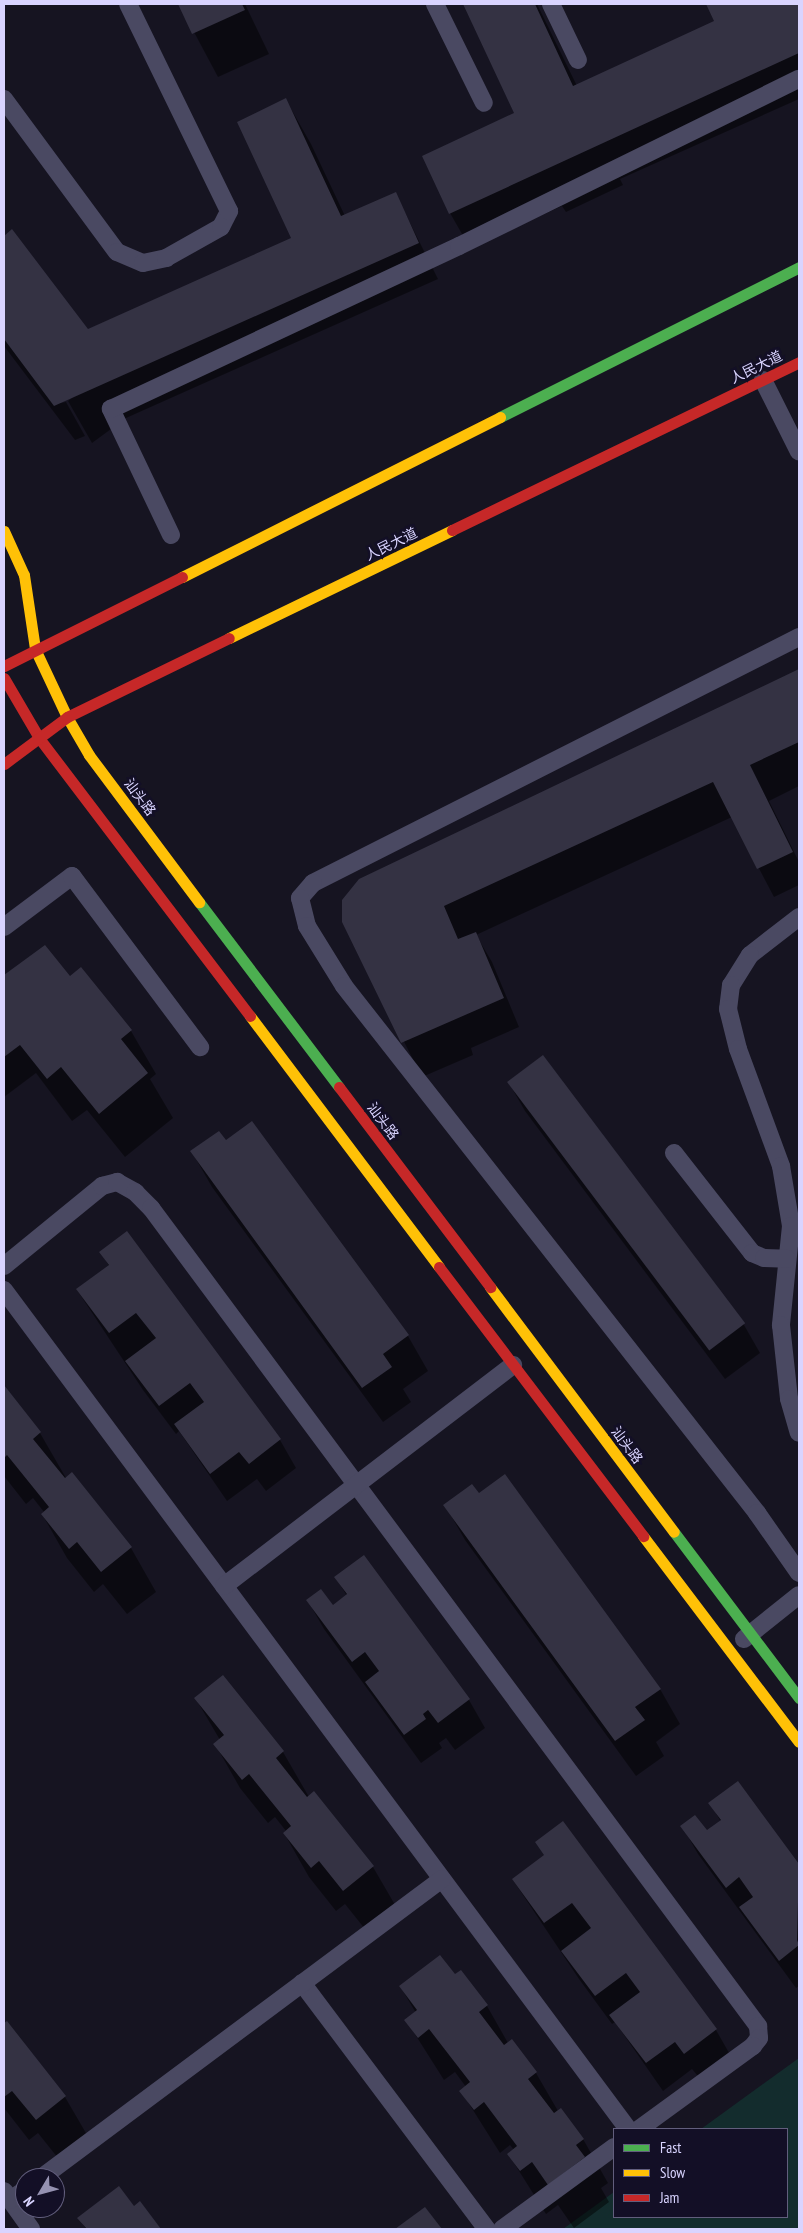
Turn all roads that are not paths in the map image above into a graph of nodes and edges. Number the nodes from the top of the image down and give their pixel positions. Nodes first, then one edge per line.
1 (128, 4) edge
2 (435, 4) edge
3 (551, 4) edge
4 (578, 60) dead end
5 (799, 79) edge
6 (4, 99) edge
7 (484, 103) dead end
8 (799, 267) edge
9 (799, 362) edge
10 (763, 380) junction
11 (799, 452) edge
12 (4, 532) edge
13 (171, 535) dead end
14 (799, 637) edge
15 (35, 649) junction
16 (4, 666) edge
17 (4, 678) edge
18 (67, 717) junction
19 (39, 738) junction
20 (4, 764) edge
21 (799, 918) edge
22 (4, 927) edge
23 (200, 1047) dead end
24 (674, 1153) dead end
25 (787, 1260) junction
26 (4, 1266) edge
27 (4, 1290) edge
28 (513, 1365) junction
29 (799, 1433) edge
30 (356, 1484) junction
31 (799, 1573) edge
32 (224, 1586) junction
33 (799, 1595) edge
34 (751, 1634) junction
35 (729, 1650) junction
36 (799, 1698) edge
37 (799, 1742) edge
38 (442, 1879) junction
39 (302, 1983) junction
40 (627, 2128) edge
41 (640, 2128) edge
42 (613, 2148) edge
43 (53, 2168) edge
44 (7, 2196) edge
45 (31, 2229) edge
46 (487, 2229) edge
47 (502, 2229) edge

1 - 6 lane
2 - 7 lane
3 - 4 lane
5 - 13 lane
8 - 15 street
9 - 10 street, 人民大道
10 - 11 lane
10 - 18 street, 人民大道
12 - 15 street, 汕头路
14 - 31 lane
15 - 16 street
15 - 18 street, 汕头路
17 - 19 street
18 - 19 street, 人民大道
18 - 34 street, 汕头路
19 - 20 street, 人民大道
19 - 28 street
21 - 25 lane
22 - 23 lane
24 - 25 lane
25 - 29 lane
26 - 30 lane
27 - 32 lane
28 - 30 lane
28 - 35 street
30 - 32 lane
30 - 41 lane
32 - 38 lane
33 - 34 lane
34 - 35 lane
34 - 36 street, 汕头路
35 - 37 street
38 - 39 lane
38 - 40 lane
39 - 43 lane
39 - 46 lane
42 - 47 lane
44 - 45 lane

